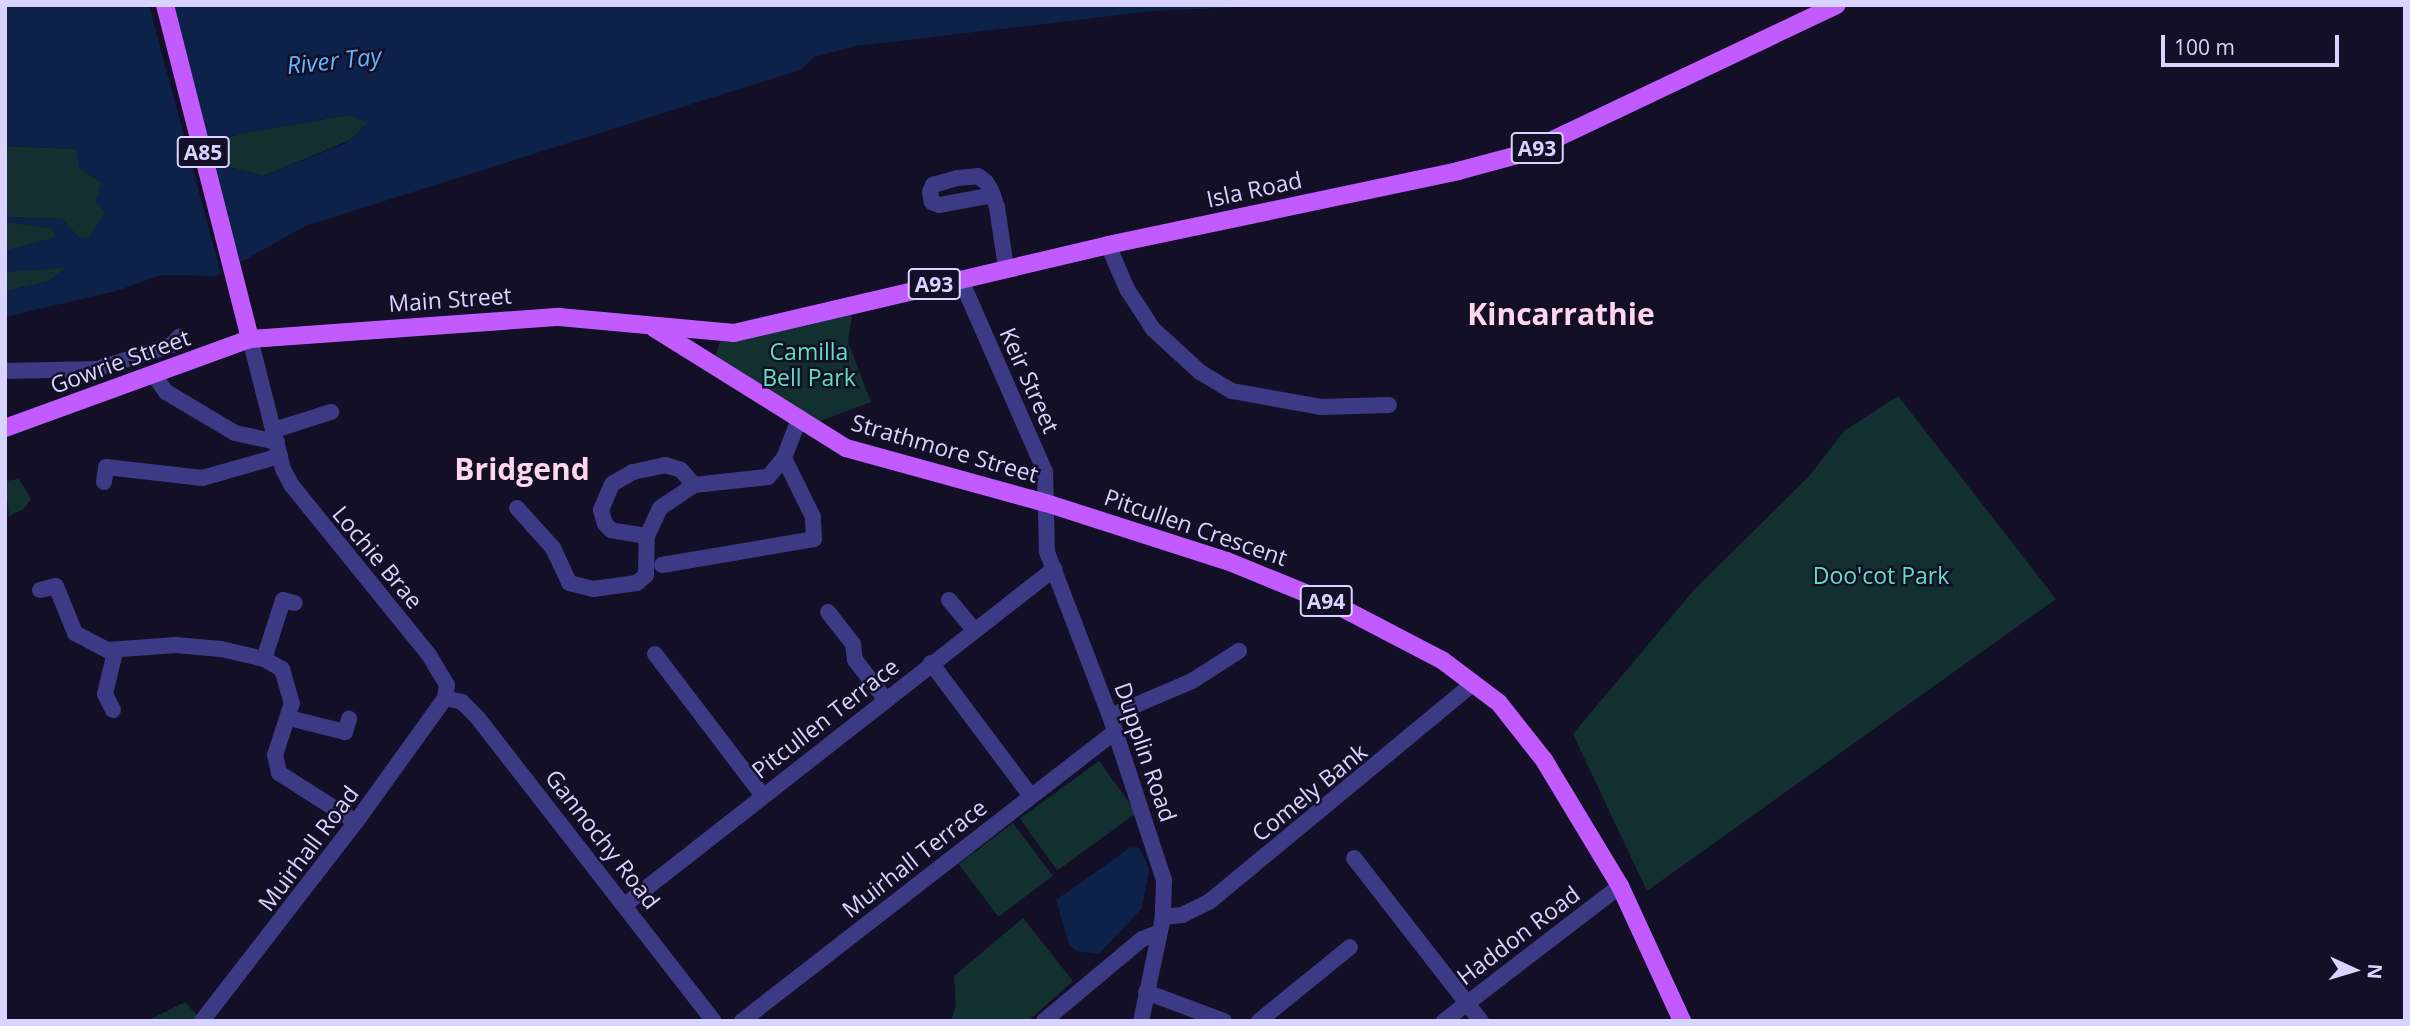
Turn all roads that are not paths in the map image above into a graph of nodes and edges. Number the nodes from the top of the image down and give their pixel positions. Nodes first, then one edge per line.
1 (165, 5) edge
2 (1837, 5) edge
3 (993, 195) dead end
4 (1108, 245) junction
5 (1006, 268) junction
6 (960, 278) junction
7 (654, 328) junction
8 (179, 337) dead end
9 (250, 340) junction
10 (5, 371) edge
11 (154, 376) junction
12 (1389, 405) dead end
13 (331, 412) dead end
14 (798, 421) junction
15 (5, 428) edge
16 (277, 443) junction
17 (784, 458) junction
18 (103, 482) dead end
19 (694, 485) junction
20 (1046, 503) junction
21 (517, 508) dead end
22 (646, 536) junction
23 (662, 565) dead end
24 (1054, 569) junction
25 (40, 590) dead end
26 (949, 600) dead end
27 (295, 603) dead end
28 (828, 612) dead end
29 (974, 630) junction
30 (1238, 651) dead end
31 (115, 652) junction
32 (655, 654) dead end
33 (264, 659) junction
34 (931, 663) junction
35 (1474, 683) junction
36 (445, 698) junction
37 (886, 700) junction
38 (113, 710) dead end
39 (1110, 716) junction
40 (289, 718) junction
41 (349, 719) dead end
42 (1115, 732) junction
43 (1030, 795) junction
44 (762, 796) junction
45 (356, 822) junction
46 (1354, 858) dead end
47 (1620, 886) junction
48 (625, 904) junction
49 (1161, 924) junction
50 (1350, 947) dead end
51 (1146, 992) junction
52 (1468, 1001) junction
53 (202, 1021) edge
54 (715, 1021) edge
55 (742, 1021) edge
56 (1044, 1021) edge
57 (1141, 1021) edge
58 (1224, 1021) edge
59 (1259, 1021) edge
60 (1444, 1021) edge
61 (1481, 1021) edge
62 (1682, 1021) edge

1 - 9 main road, A85
2 - 4 main road, Isla Road / A93
3 - 5 street
4 - 5 main road, Isla Road / A93
4 - 12 street
5 - 6 main road, Isla Road / A93
6 - 7 main road, Isla Road / A93
6 - 20 street, Keir Street
7 - 9 main road, Main Street / A93
7 - 14 main road, Strathmore Street / A94
8 - 10 street
9 - 11 main road, Gowrie Street
9 - 16 street, Lochie Brae
11 - 15 main road, Gowrie Street
11 - 16 street
13 - 16 street
14 - 17 street
14 - 20 main road, Strathmore Street / A94
16 - 18 street
16 - 36 street, Lochie Brae
17 - 19 street
17 - 23 street
19 - 22 street
19 - 22 street
20 - 24 street, Dupplin Road
20 - 35 main road, Pitcullen Crescent / A94
21 - 22 street
24 - 29 street, Pitcullen Terrace
24 - 39 street, Dupplin Road
25 - 31 street
26 - 29 street
27 - 33 street
28 - 37 street
29 - 34 street, Pitcullen Terrace
30 - 39 street
31 - 33 street
31 - 38 street
32 - 44 street
33 - 40 street
34 - 37 street, Pitcullen Terrace
34 - 43 street
35 - 47 main road, Pitcullen Crescent / A94
35 - 49 street, Comely Bank
36 - 45 street, Muirhall Road
36 - 48 street, Gannochy Road
37 - 44 street, Pitcullen Terrace
39 - 42 street, Dupplin Road
40 - 41 street
40 - 45 street
42 - 43 street, Muirhall Terrace
42 - 49 street, Dupplin Road
43 - 55 street, Muirhall Terrace
44 - 48 street, Pitcullen Terrace
45 - 53 street, Muirhall Road
46 - 52 street
47 - 52 street, Haddon Road
47 - 62 main road, A94
48 - 54 street, Gannochy Road
49 - 51 street, Dupplin Road
49 - 56 street, Comely Bank
50 - 59 street
51 - 57 street, Dupplin Road
51 - 58 street
52 - 60 street, Haddon Road
52 - 61 street

